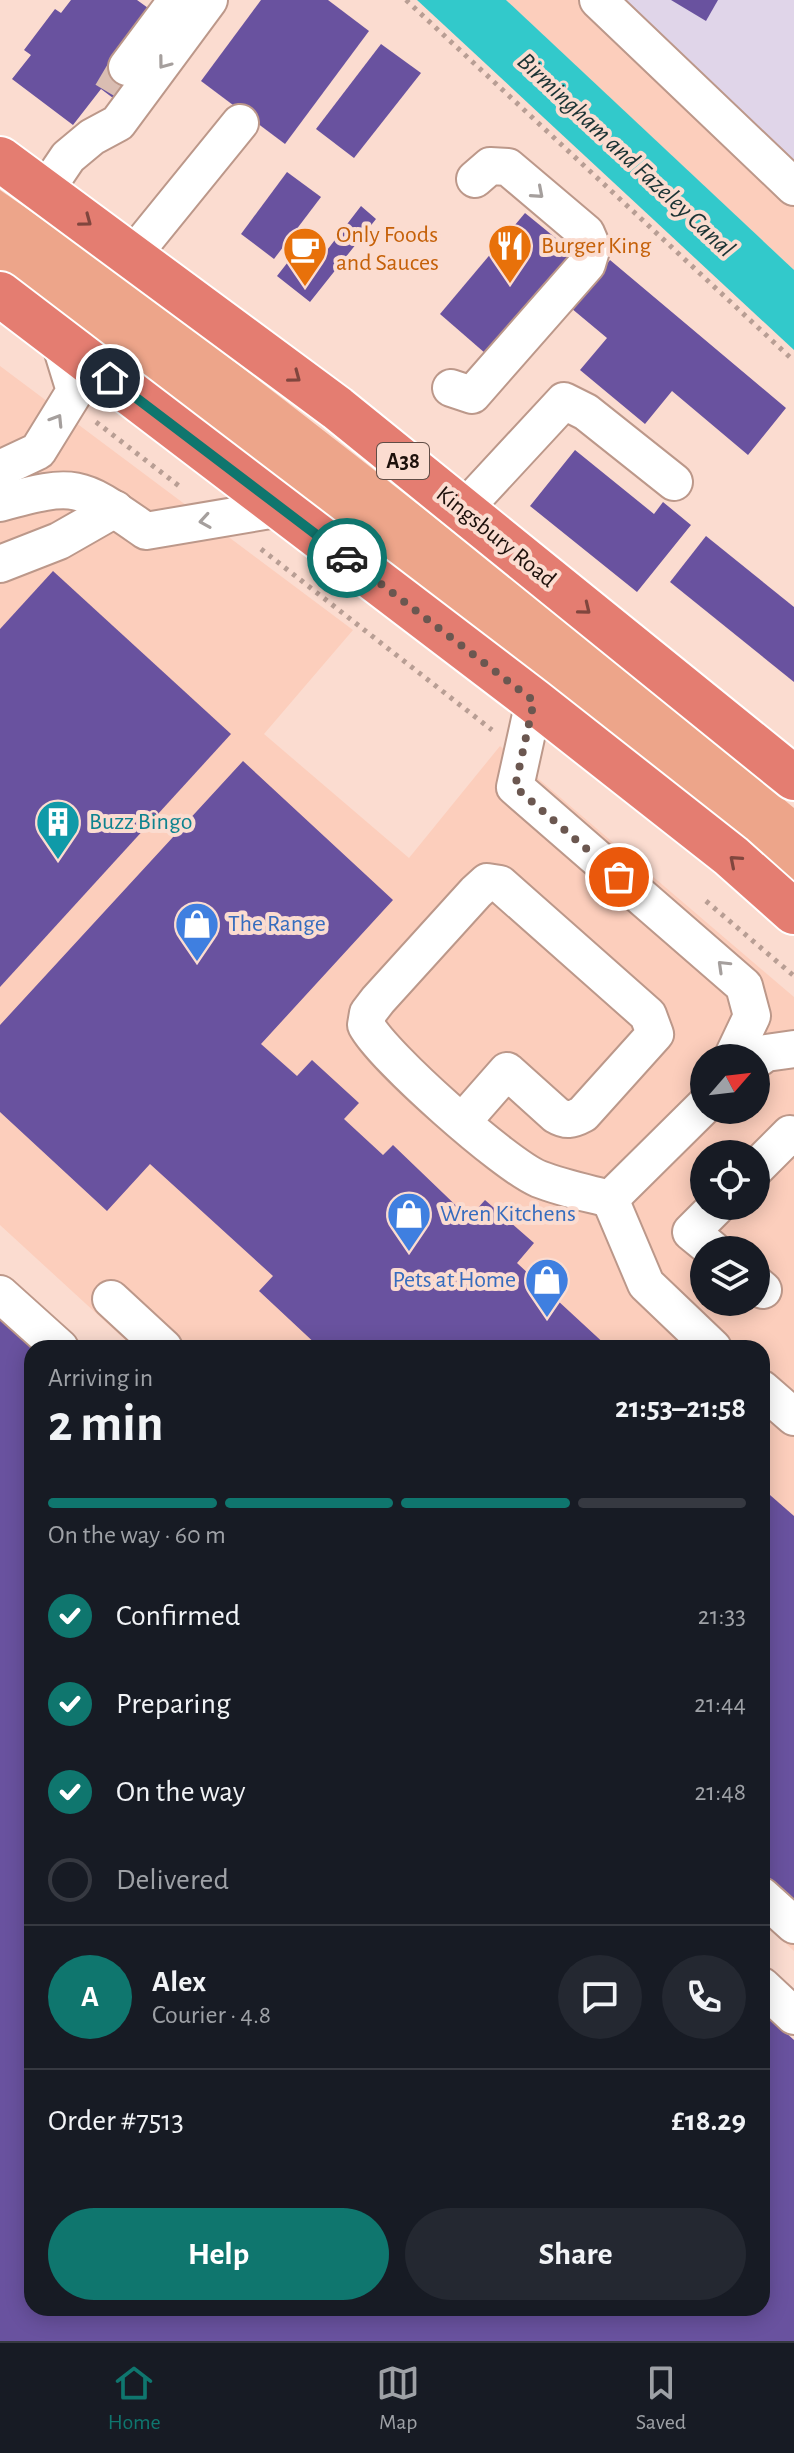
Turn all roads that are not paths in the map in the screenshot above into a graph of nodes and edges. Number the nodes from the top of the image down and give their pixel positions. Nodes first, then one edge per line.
1 (177, 0) edge
2 (209, 0) edge
3 (598, 0) edge
4 (240, 123) dead end
5 (92, 137) junction
6 (0, 159) edge
7 (791, 175) edge
8 (475, 179) dead end
9 (45, 191) junction
10 (132, 256) junction
11 (0, 294) edge
12 (59, 339) junction
13 (451, 388) dead end
14 (0, 469) edge
15 (674, 482) dead end
16 (0, 503) edge
17 (282, 508) junction
18 (115, 509) junction
19 (463, 510) junction
20 (0, 564) edge
21 (534, 701) junction
22 (794, 778) edge
23 (794, 912) edge
24 (739, 1044) edge
25 (794, 1049) edge
26 (770, 1052) edge
27 (690, 1120) edge
28 (463, 1121) junction
29 (794, 1138) edge
30 (770, 1154) edge
31 (610, 1199) junction
32 (703, 1220) edge
33 (696, 1236) edge
34 (0, 1294) edge
35 (111, 1299) dead end
36 (51, 1340) edge
37 (155, 1340) edge
38 (705, 1340) edge
39 (770, 1396) edge
40 (794, 1417) edge
41 (770, 1903) edge
42 (794, 1925) edge
43 (770, 1994) edge
44 (794, 2016) edge

1 - 5 lane
2 -> 5 lane
3 - 7 lane
4 - 10 lane
5 - 9 lane
6 - 9 highway, Kingsbury Road / A38
8 -> 13 lane
9 -> 10 highway, Kingsbury Road / A38
10 -> 19 highway, Kingsbury Road / A38
11 - 12 highway
14 -> 12 lane
12 - 17 highway
15 - 19 lane
16 - 18 lane
17 -> 18 lane
17 - 21 highway
18 - 20 lane
19 -> 22 highway, Kingsbury Road / A38
23 -> 21 highway
24 -> 21 lane
25 - 26 lane
27 - 31 lane
28 - 28 lane
28 - 31 lane
29 - 30 lane
31 - 38 lane
32 - 33 lane
34 - 36 lane
35 - 37 lane
39 - 40 lane
41 - 42 lane
43 - 44 lane

